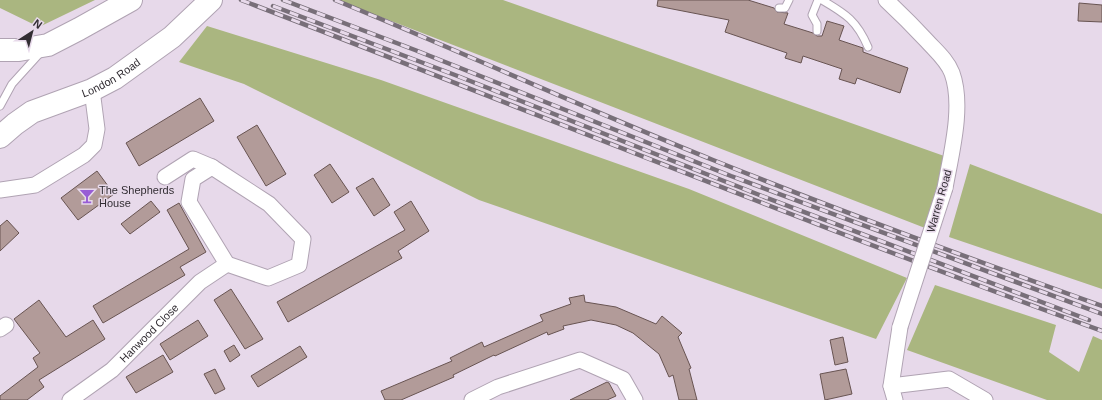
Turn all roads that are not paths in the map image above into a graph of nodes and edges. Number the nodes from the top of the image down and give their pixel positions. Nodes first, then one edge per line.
1 (130, 0) edge
2 (211, 0) edge
3 (789, 0) edge
4 (818, 0) edge
5 (822, 0) edge
6 (886, 0) edge
7 (779, 8) dead end
8 (817, 31) dead end
9 (54, 42) junction
10 (868, 47) dead end
11 (0, 50) edge
12 (92, 90) junction
13 (0, 106) edge
14 (0, 137) edge
15 (212, 168) junction
16 (165, 177) dead end
17 (0, 190) edge
18 (227, 264) junction
19 (893, 393) edge
20 (70, 400) edge
21 (472, 400) edge
22 (635, 400) edge
23 (985, 400) edge

1 - 9 main road
2 - 12 main road, London Road
3 - 7 lane
4 - 8 lane
5 - 10 lane
6 - 19 street, Warren Road, bridge
9 - 11 main road
9 - 13 lane
12 - 14 main road, London Road
12 - 17 street
15 - 16 street
15 - 18 street
15 - 18 street
18 - 20 street, Hanwood Close
19 - 23 street
21 - 22 street

